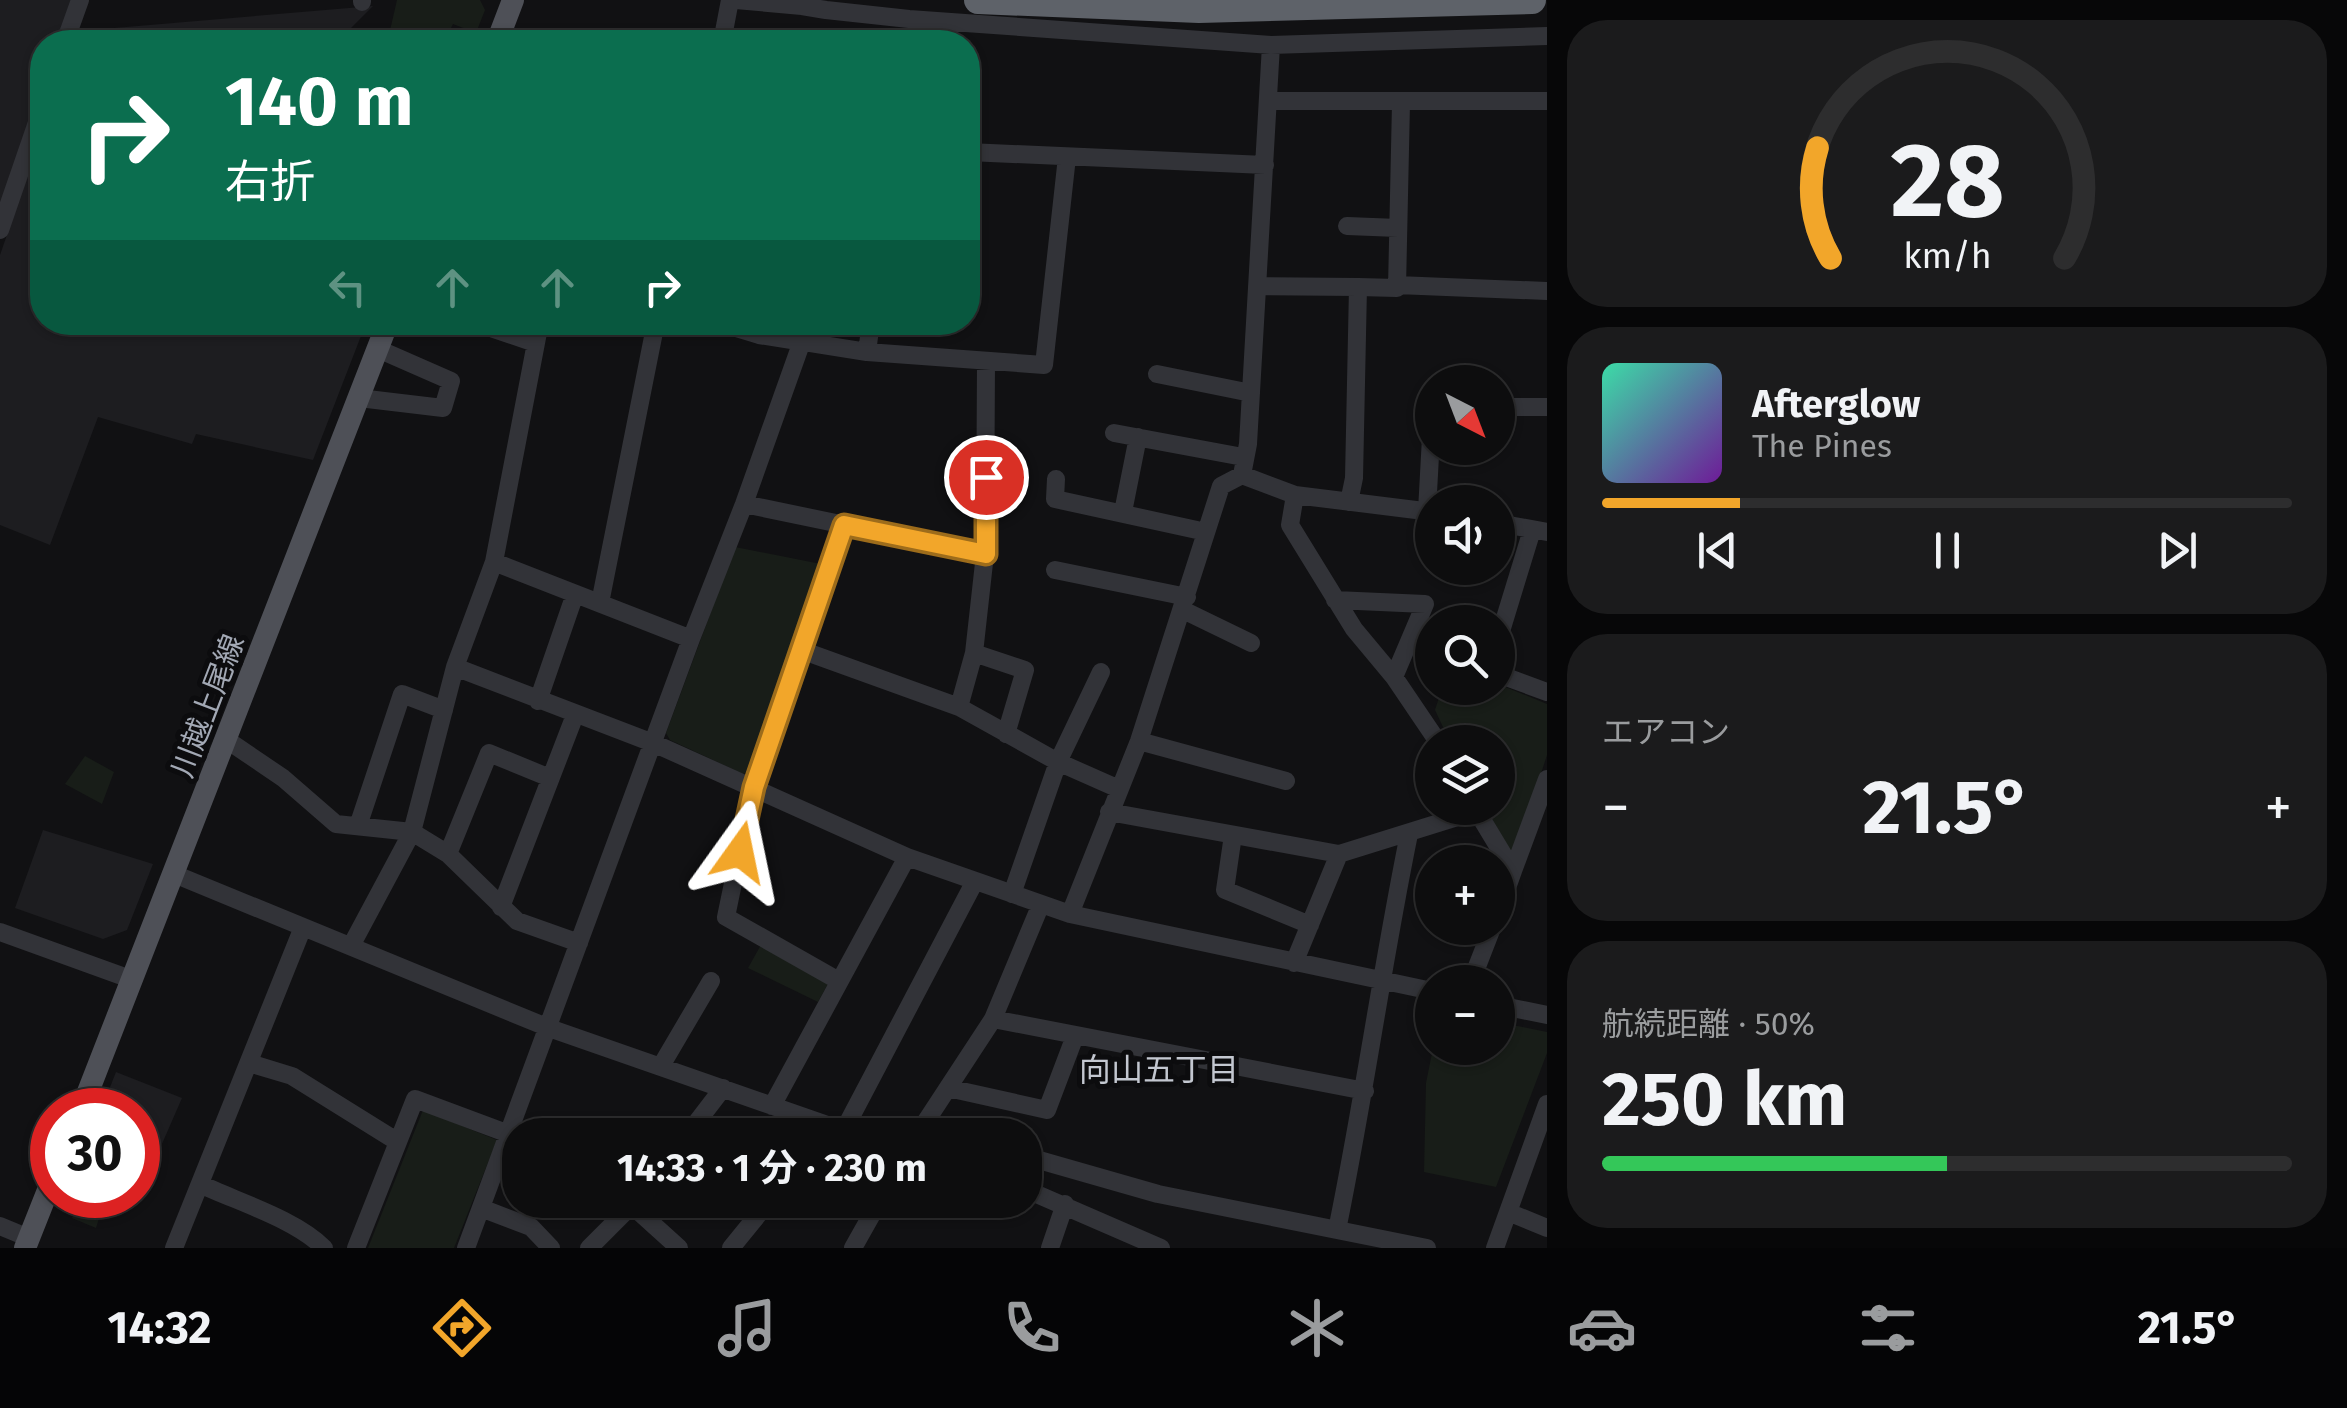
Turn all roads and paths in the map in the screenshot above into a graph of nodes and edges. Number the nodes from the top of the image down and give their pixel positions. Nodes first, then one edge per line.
1 (80, 0) edge
2 (513, 0) edge
3 (733, 0) edge
4 (978, 0) edge
5 (1532, 0) edge
6 (798, 3) edge
7 (947, 22) junction
8 (69, 30) edge
9 (501, 30) edge
10 (725, 30) edge
11 (947, 30) edge
12 (1547, 36) edge
13 (1271, 45) junction
14 (1270, 101) junction
15 (1547, 101) edge
16 (1401, 103) junction
17 (30, 143) edge
18 (980, 153) edge
19 (1066, 157) junction
20 (1264, 165) junction
21 (1346, 226) dead end
22 (1398, 228) junction
23 (0, 230) edge
24 (1397, 285) junction
25 (1257, 286) junction
26 (1358, 287) junction
27 (1547, 291) edge
28 (383, 335) edge
29 (513, 335) edge
30 (537, 335) edge
31 (653, 335) edge
32 (776, 335) edge
33 (869, 335) edge
34 (535, 342) junction
35 (801, 344) junction
36 (378, 349) junction
37 (867, 352) junction
38 (986, 362) junction
39 (1157, 374) dead end
40 (1251, 393) junction
41 (359, 398) junction
42 (1515, 407) edge
43 (1547, 407) edge
44 (1114, 432) dead end
45 (1138, 437) junction
46 (1243, 466) junction
47 (1056, 478) dead end
48 (1295, 495) junction
49 (1349, 502) junction
50 (744, 504) junction
51 (1415, 509) edge
52 (1123, 512) junction
53 (844, 525) junction
54 (1515, 526) edge
55 (1540, 531) edge
56 (1206, 532) junction
57 (986, 554) junction
58 (494, 562) junction
59 (1055, 570) dead end
60 (575, 594) junction
61 (1334, 600) junction
62 (600, 603) junction
63 (1185, 604) junction
64 (1512, 605) edge
65 (691, 639) junction
66 (1251, 643) dead end
67 (800, 650) junction
68 (974, 652) junction
69 (455, 667) junction
70 (1102, 672) dead end
71 (1394, 677) junction
72 (1515, 680) edge
73 (1547, 692) edge
74 (538, 701) junction
75 (959, 708) junction
76 (444, 710) junction
77 (575, 715) junction
78 (1426, 725) edge
79 (1006, 734) junction
80 (226, 740) junction
81 (1138, 741) junction
82 (654, 743) junction
83 (1058, 762) junction
84 (550, 778) junction
85 (1286, 781) dead end
86 (1546, 783) edge
87 (754, 787) junction
88 (1119, 790) junction
89 (1109, 812) junction
90 (1433, 825) edge
91 (358, 826) junction
92 (412, 832) junction
93 (1409, 834) junction
94 (1233, 835) junction
95 (448, 854) junction
96 (1339, 854) junction
97 (907, 857) junction
98 (1515, 866) edge
99 (174, 874) junction
100 (975, 880) junction
101 (1012, 894) junction
102 (1042, 904) junction
103 (501, 907) junction
104 (1070, 914) junction
105 (1310, 924) junction
106 (304, 927) junction
107 (0, 932) edge
108 (579, 943) junction
109 (351, 946) junction
110 (1294, 963) junction
111 (133, 980) junction
112 (1380, 980) junction
113 (840, 981) junction
114 (711, 982) dead end
115 (1415, 987) edge
116 (1515, 1008) edge
117 (1547, 1015) edge
118 (993, 1019) junction
119 (549, 1028) junction
120 (1075, 1036) junction
121 (249, 1062) junction
122 (661, 1066) junction
123 (90, 1088) edge
124 (724, 1088) junction
125 (948, 1088) junction
126 (1365, 1091) junction
127 (1547, 1104) edge
128 (772, 1106) junction
129 (520, 1118) edge
130 (700, 1118) edge
131 (802, 1118) edge
132 (846, 1118) edge
133 (928, 1118) edge
134 (502, 1132) edge
135 (398, 1142) junction
136 (1042, 1161) edge
137 (502, 1162) edge
138 (200, 1184) junction
139 (1042, 1195) edge
140 (1065, 1204) junction
141 (481, 1208) junction
142 (1508, 1212) junction
143 (37, 1218) edge
144 (617, 1218) edge
145 (648, 1218) edge
146 (755, 1218) edge
147 (870, 1218) edge
148 (0, 1226) edge
149 (296, 1228) junction
150 (1547, 1228) edge
151 (1337, 1230) junction
152 (27, 1243) edge
153 (174, 1248) edge
154 (288, 1248) edge
155 (324, 1248) edge
156 (356, 1248) edge
157 (466, 1248) edge
158 (551, 1248) edge
159 (588, 1248) edge
160 (679, 1248) edge
161 (731, 1248) edge
162 (853, 1248) edge
163 (1050, 1248) edge
164 (1161, 1248) edge
165 (1427, 1248) edge
166 (1495, 1248) edge

1 - 8 street
2 - 9 main road
3 - 6 street
3 - 10 street
4 - 5 highway
6 - 7 street
7 - 11 street
7 - 13 street
12 - 13 street
13 - 14 street
14 - 16 street
14 - 20 street
15 - 16 street
16 - 22 street
17 - 23 street
18 - 19 street
19 - 20 street
19 - 38 street
20 - 25 street
21 - 22 street
22 - 24 street
24 - 26 street
24 - 27 street
25 - 26 street
25 - 40 street
26 - 49 street
28 - 36 main road, 川越上尾線
29 - 34 street
30 - 34 street
31 - 62 street
32 - 35 street
33 - 37 street
34 - 58 street
35 - 37 street
35 - 50 street
36 - 41 main road, 川越上尾線
36 - 41 street
37 - 38 street
38 - 57 street
39 - 40 street
40 - 46 street
41 - 80 main road, 川越上尾線
42 - 43 street
44 - 45 street
45 - 46 street
45 - 52 street
46 - 48 street
46 - 56 street
47 - 52 street
48 - 49 street
48 - 61 street
49 - 51 street
50 - 53 street
50 - 65 street
52 - 56 street
53 - 57 street
53 - 67 street
54 - 55 street
55 - 64 street
56 - 63 street
57 - 68 street
58 - 60 street
58 - 69 street
59 - 63 street
60 - 62 street
60 - 74 street
61 - 71 street
61 - 71 street
62 - 65 street
63 - 66 street
63 - 81 street
65 - 82 street
67 - 75 street
67 - 87 street
68 - 75 street
68 - 79 street
69 - 74 street
69 - 76 street
70 - 83 street
71 - 78 street
72 - 73 street
74 - 77 street
75 - 79 street
76 - 91 street
76 - 92 street
77 - 82 street
77 - 84 street
79 - 83 street
80 - 91 street
80 - 99 main road, 川越上尾線
81 - 85 street
81 - 88 street
82 - 87 street
82 - 108 street
83 - 88 street
83 - 101 street
84 - 95 street
84 - 103 street
86 - 98 street
87 - 97 street
87 - 113 street
88 - 89 street
89 - 94 street
89 - 104 street
90 - 93 street
91 - 92 street
92 - 95 street
92 - 109 street
93 - 96 street
93 - 112 street
94 - 96 street
94 - 105 street
95 - 103 street
96 - 105 street
97 - 100 street
97 - 113 street
99 - 106 street
99 - 111 main road, 川越上尾線
100 - 101 street
100 - 132 street
101 - 102 street
102 - 104 street
102 - 118 street
103 - 108 street
104 - 110 street
105 - 110 street
106 - 109 street
106 - 121 street
107 - 111 street
108 - 119 street
109 - 119 street
110 - 112 street
111 - 123 main road, 川越上尾線
112 - 115 street
112 - 126 street
113 - 128 street
114 - 122 street
116 - 117 street
118 - 120 street
118 - 125 street
119 - 122 street
119 - 129 street
120 - 125 street
120 - 126 street
121 - 135 street
121 - 138 street
122 - 124 street
124 - 128 street
124 - 130 street
125 - 133 street
126 - 151 street
127 - 142 street
128 - 131 street
134 - 135 street
135 - 156 street
136 - 151 street
137 - 141 street
138 - 149 street
138 - 153 street
139 - 140 street
140 - 163 street
140 - 164 street
141 - 157 street
141 - 158 street
142 - 150 street
142 - 166 street
143 - 152 main road
144 - 159 street
145 - 160 street
146 - 161 street
147 - 162 street
148 - 152 street
149 - 154 street
149 - 155 street
151 - 165 street

